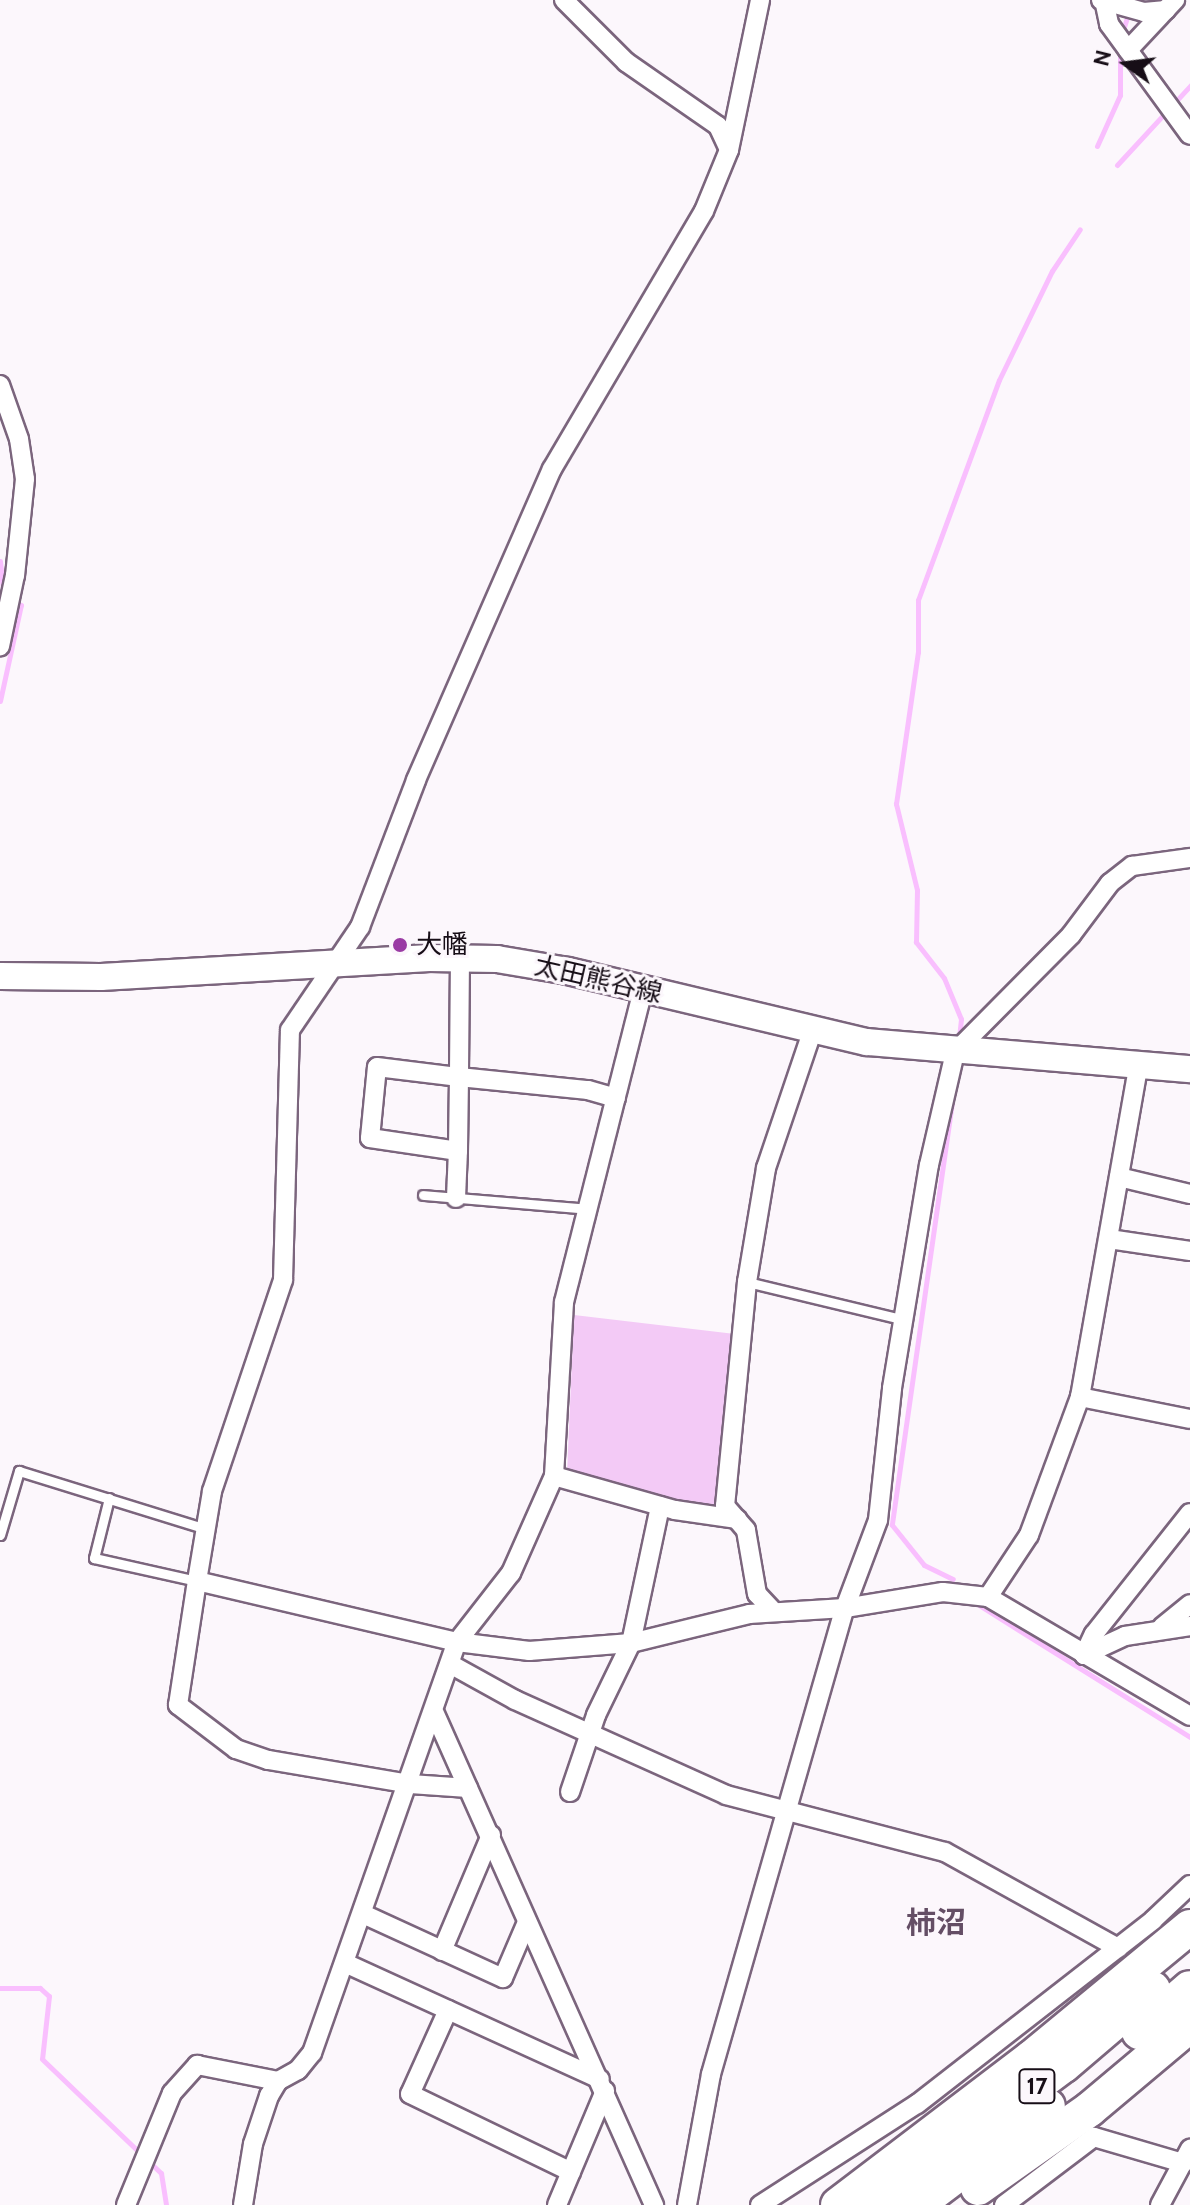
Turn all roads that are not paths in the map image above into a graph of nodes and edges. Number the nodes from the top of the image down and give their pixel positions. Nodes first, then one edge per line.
1 (564, 0) edge
2 (760, 0) edge
3 (1107, 2) edge
4 (1171, 5) edge
5 (1128, 50) junction
6 (1190, 135) edge
7 (729, 150) junction
8 (0, 385) edge
9 (0, 646) edge
10 (1190, 858) edge
11 (460, 957) junction
12 (338, 963) junction
13 (0, 976) edge
14 (643, 990) junction
15 (812, 1032) junction
16 (955, 1052) junction
17 (1139, 1064) junction
18 (1190, 1069) edge
19 (459, 1077) junction
20 (616, 1098) junction
21 (458, 1151) junction
22 (1119, 1177) junction
23 (1190, 1194) edge
24 (423, 1195) dead end
25 (456, 1198) junction
26 (588, 1209) junction
27 (1109, 1239) junction
28 (1190, 1251) edge
29 (747, 1282) junction
30 (905, 1320) junction
31 (1080, 1397) junction
32 (1190, 1419) edge
33 (554, 1476) junction
34 (109, 1498) junction
35 (660, 1506) junction
36 (1190, 1513) edge
37 (737, 1519) junction
38 (206, 1529) junction
39 (0, 1535) edge
40 (197, 1581) junction
41 (988, 1597) junction
42 (1190, 1604) edge
43 (845, 1608) junction
44 (773, 1611) junction
45 (1190, 1626) edge
46 (1162, 1627) junction
47 (457, 1642) junction
48 (631, 1643) junction
49 (1084, 1655) junction
50 (450, 1664) junction
51 (435, 1714) junction
52 (1190, 1716) edge
53 (590, 1732) junction
54 (410, 1784) junction
55 (468, 1788) junction
56 (570, 1792) dead end
57 (789, 1813) junction
58 (491, 1835) junction
59 (1190, 1885) edge
60 (363, 1914) junction
61 (527, 1922) junction
62 (1190, 1927) edge
63 (1118, 1948) junction
64 (442, 1951) junction
65 (1190, 1958) edge
66 (345, 1963) junction
67 (1190, 1988) edge
68 (448, 2010) junction
69 (1190, 2025) edge
70 (278, 2081) junction
71 (602, 2085) junction
72 (1187, 2163) edge
73 (571, 2172) junction
74 (126, 2205) edge
75 (243, 2205) edge
76 (557, 2205) edge
77 (654, 2205) edge
78 (687, 2205) edge
79 (760, 2205) edge
80 (838, 2205) edge
81 (876, 2205) edge
82 (917, 2205) edge
83 (955, 2205) edge
84 (1007, 2205) edge
85 (1160, 2205) edge

1 - 7 street
2 - 7 street
3 - 4 street
3 - 5 street
4 - 5 street
5 - 6 street
7 - 12 street
8 - 9 street
10 - 16 street
11 - 12 main road, 太田熊谷線
11 - 14 main road, 太田熊谷線
11 - 19 street
12 - 13 main road, 太田熊谷線
12 - 38 street
14 - 15 main road, 太田熊谷線
14 - 20 street
15 - 16 main road, 太田熊谷線
15 - 29 street
16 - 17 main road, 太田熊谷線
16 - 30 street
17 - 18 main road, 太田熊谷線
17 - 22 street
19 - 20 street
19 - 21 street
19 - 21 street
20 - 26 street
21 - 25 street
22 - 23 street
22 - 27 street
24 - 25 lane
25 - 26 lane
26 - 33 street
27 - 28 street
27 - 31 street
29 - 30 lane
29 - 37 street
30 - 43 street
31 - 32 street
31 - 41 street
33 - 35 street
33 - 47 street
34 - 38 lane
34 - 39 lane
34 - 40 lane
35 - 37 street
35 - 48 street
36 - 49 street
37 - 44 street
38 - 40 street
40 - 47 street
40 - 54 street
41 - 43 street
41 - 49 street
42 - 46 street
43 - 44 street
43 - 57 street
44 - 48 street
45 - 46 street
46 - 49 street
47 - 48 street
47 - 50 street
48 - 53 street
49 - 52 street
50 - 51 street
50 - 53 street
51 - 54 street
51 - 55 street
53 - 56 street
53 - 57 street
54 - 55 street
54 - 60 street
55 - 58 street
57 - 63 street
57 - 78 street
58 - 61 street
58 - 64 street
59 - 63 street
60 - 64 street
60 - 66 street
61 - 64 street
61 - 71 street
62 - 80 highway, 17
63 - 79 street
65 - 81 highway, 17
66 - 68 street
66 - 70 street
67 - 82 highway, 17
68 - 71 street
68 - 73 street
69 - 83 highway, 17
70 - 74 street
70 - 75 street
71 - 73 street
71 - 77 street
72 - 84 street
72 - 85 street
73 - 76 street

